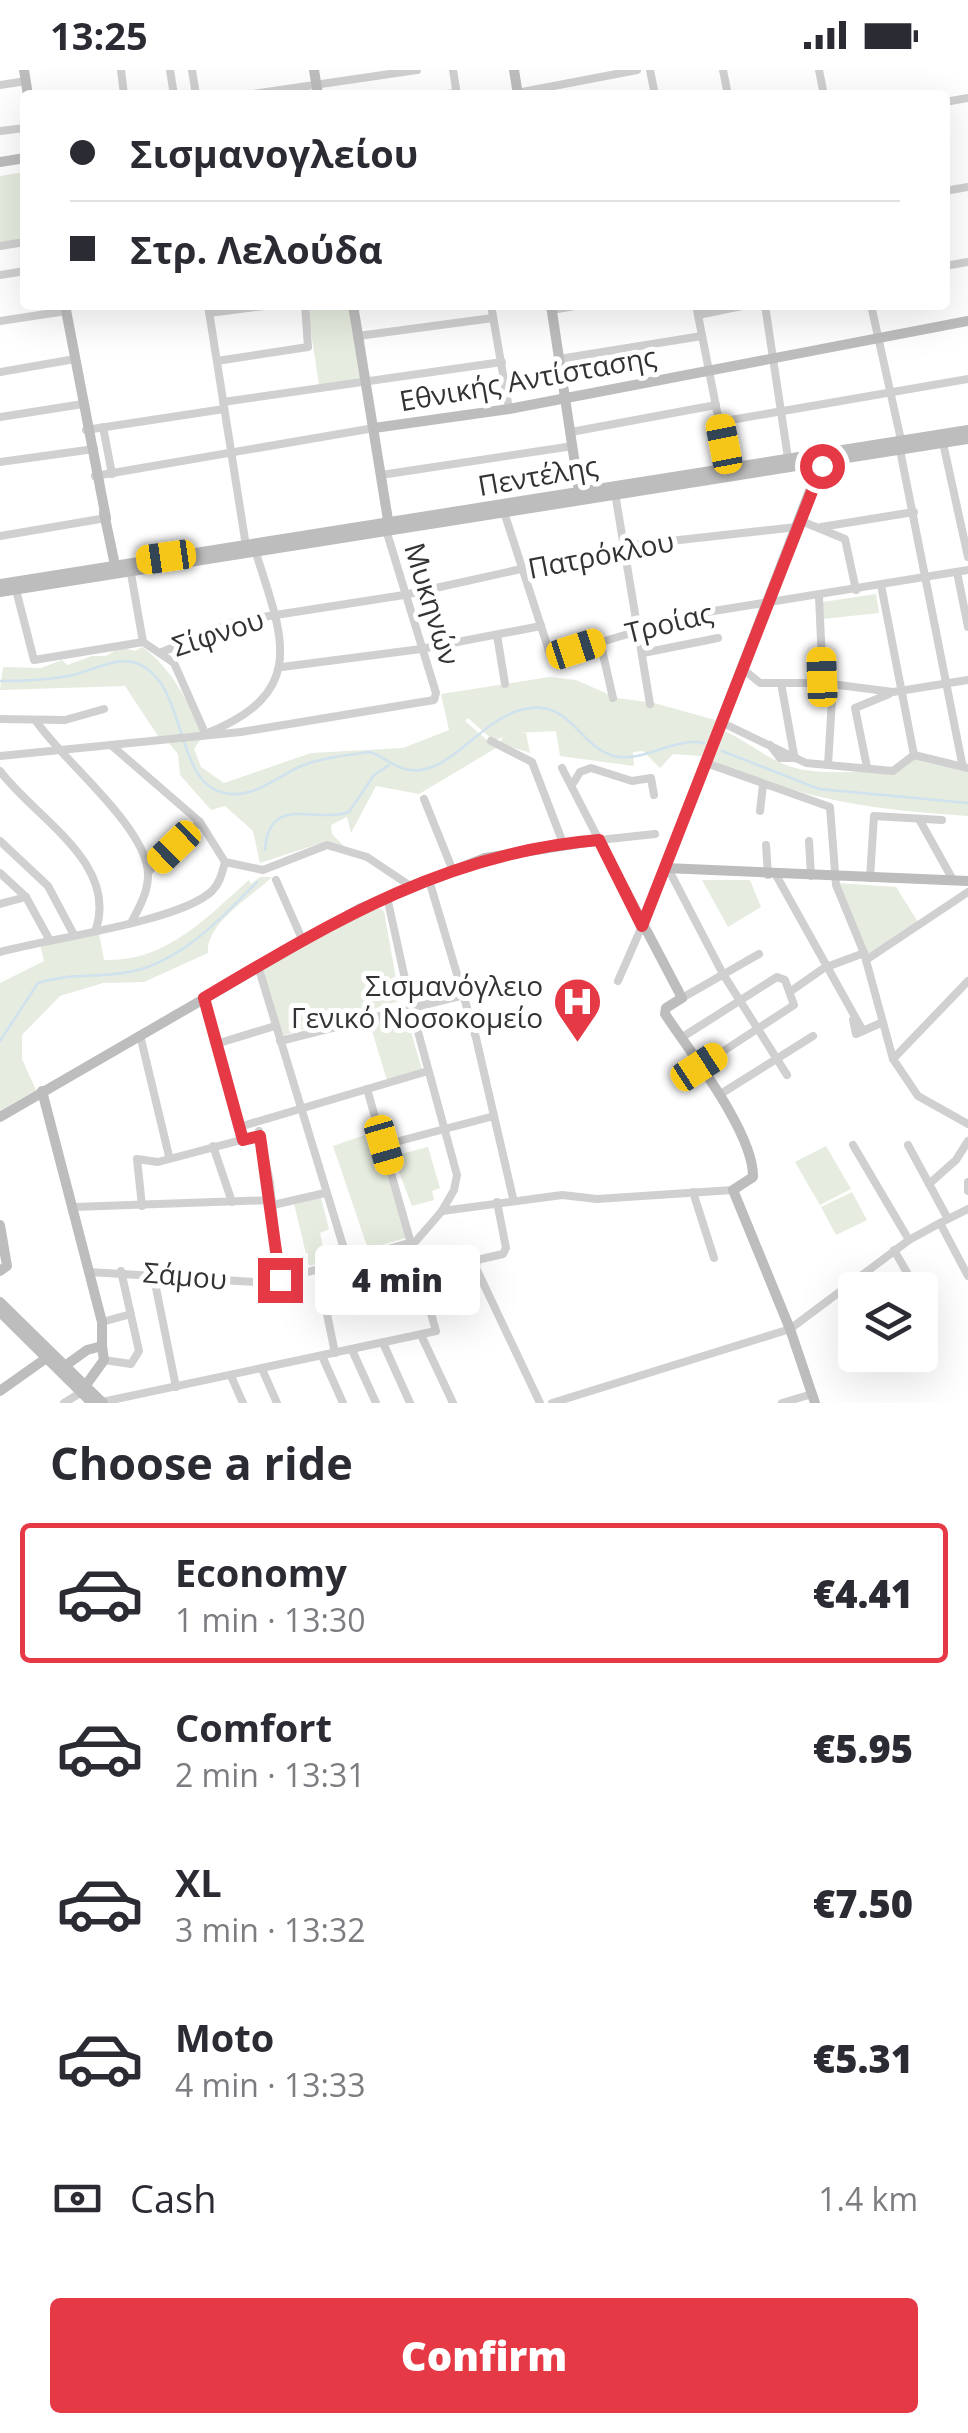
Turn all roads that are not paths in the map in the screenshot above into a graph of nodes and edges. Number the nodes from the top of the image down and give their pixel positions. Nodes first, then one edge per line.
1 (314, 70) edge
2 (416, 70) edge
3 (637, 70) edge
4 (25, 76) edge
5 (0, 85) edge
6 (317, 89) edge
7 (538, 90) edge
8 (56, 310) edge
9 (66, 310) edge
10 (209, 310) edge
11 (304, 310) edge
12 (354, 310) edge
13 (492, 310) edge
14 (551, 310) edge
15 (697, 310) edge
16 (766, 310) edge
17 (872, 310) edge
18 (493, 318) junction
19 (0, 321) edge
20 (968, 321) edge
21 (358, 336) junction
22 (702, 336) junction
23 (878, 339) junction
24 (772, 358) junction
25 (75, 359) junction
26 (559, 359) junction
27 (217, 361) junction
28 (502, 362) junction
29 (709, 369) junction
30 (0, 372) edge
31 (968, 378) edge
32 (366, 380) junction
33 (890, 394) junction
34 (566, 397) junction
35 (84, 404) junction
36 (224, 405) junction
37 (716, 406) junction
38 (509, 409) junction
39 (782, 413) junction
40 (0, 416) edge
41 (719, 422) junction
42 (104, 427) junction
43 (374, 428) junction
44 (88, 430) junction
45 (968, 430) edge
46 (571, 432) junction
47 (968, 438) edge
48 (943, 443) junction
49 (900, 445) junction
50 (573, 446) junction
51 (92, 449) junction
52 (231, 453) junction
53 (824, 457) junction
54 (788, 458) junction
55 (0, 462) edge
56 (728, 468) junction
57 (102, 475) junction
58 (382, 475) junction
59 (581, 493) junction
60 (616, 493) junction
61 (504, 512) junction
62 (914, 512) junction
63 (106, 518) junction
64 (800, 524) junction
65 (816, 528) junction
66 (388, 529) junction
67 (0, 536) edge
68 (625, 546) junction
69 (251, 549) junction
70 (968, 556) edge
71 (130, 567) junction
72 (116, 569) junction
73 (522, 570) junction
74 (968, 570) edge
75 (957, 572) junction
76 (928, 578) junction
77 (0, 584) edge
78 (882, 586) junction
79 (16, 590) junction
80 (856, 590) junction
81 (0, 592) edge
82 (404, 595) junction
83 (819, 597) junction
84 (770, 601) junction
85 (275, 614) junction
86 (540, 626) junction
87 (968, 627) edge
88 (639, 628) junction
89 (497, 635) junction
90 (718, 638) dead end
91 (600, 641) junction
92 (143, 642) junction
93 (420, 649) junction
94 (162, 652) junction
95 (642, 653) junction
96 (282, 668) junction
97 (743, 669) junction
98 (968, 680) edge
99 (781, 683) junction
100 (823, 683) junction
101 (505, 684) dead end
102 (834, 684) junction
103 (948, 684) junction
104 (897, 693) junction
105 (613, 698) dead end
106 (650, 704) dead end
107 (104, 708) dead end
108 (0, 719) edge
109 (36, 721) junction
110 (236, 721) junction
111 (725, 725) junction
112 (240, 732) junction
113 (205, 734) junction
114 (491, 741) dead end
115 (111, 745) junction
116 (56, 750) junction
117 (914, 754) junction
118 (0, 756) edge
119 (795, 756) junction
120 (706, 763) junction
121 (828, 764) junction
122 (965, 765) edge
123 (868, 767) junction
124 (562, 768) dead end
125 (0, 772) edge
126 (572, 785) junction
127 (763, 785) junction
128 (654, 795) dead end
129 (424, 799) dead end
130 (760, 811) dead end
131 (919, 820) junction
132 (942, 820) dead end
133 (200, 822) junction
134 (655, 834) dead end
135 (599, 840) junction
136 (0, 841) edge
137 (808, 841) dead end
138 (563, 843) junction
139 (766, 845) dead end
140 (16, 856) junction
141 (224, 862) junction
142 (259, 869) junction
143 (453, 871) junction
144 (148, 872) junction
145 (673, 872) junction
146 (1, 874) edge
147 (772, 875) junction
148 (810, 876) junction
149 (834, 877) junction
150 (870, 878) junction
151 (255, 880) dead end
152 (276, 880) dead end
153 (429, 880) junction
154 (960, 881) edge
155 (412, 887) junction
156 (968, 891) edge
157 (26, 897) junction
158 (387, 897) junction
159 (0, 904) edge
160 (131, 922) junction
161 (642, 926) junction
162 (96, 928) junction
163 (73, 933) junction
164 (49, 939) junction
165 (302, 939) junction
166 (0, 952) edge
167 (759, 954) dead end
168 (865, 957) junction
169 (258, 966) junction
170 (824, 968) junction
171 (723, 974) junction
172 (618, 981) dead end
173 (968, 981) edge
174 (791, 991) junction
175 (464, 994) junction
176 (204, 998) junction
177 (682, 998) junction
178 (740, 1001) junction
179 (411, 1006) junction
180 (883, 1022) junction
181 (275, 1026) junction
182 (757, 1029) junction
183 (140, 1035) junction
184 (812, 1036) dead end
185 (681, 1038) junction
186 (280, 1041) junction
187 (216, 1044) junction
188 (777, 1058) junction
189 (894, 1059) junction
190 (699, 1067) junction
191 (428, 1072) junction
192 (788, 1074) dead end
193 (37, 1078) dead end
194 (368, 1090) junction
195 (42, 1092) junction
196 (718, 1097) junction
197 (299, 1109) junction
198 (0, 1116) edge
199 (494, 1116) junction
200 (256, 1122) junction
201 (968, 1124) edge
202 (239, 1127) junction
203 (444, 1129) junction
204 (260, 1136) junction
205 (243, 1140) junction
206 (968, 1141) edge
207 (384, 1145) junction
208 (853, 1145) dead end
209 (908, 1145) dead end
210 (213, 1146) junction
211 (169, 1156) junction
212 (968, 1182) edge
213 (930, 1184) junction
214 (733, 1190) junction
215 (968, 1191) edge
216 (692, 1192) junction
217 (325, 1194) junction
218 (513, 1198) junction
219 (232, 1202) junction
220 (272, 1202) junction
221 (497, 1202) junction
222 (142, 1206) junction
223 (74, 1207) junction
224 (968, 1209) edge
225 (442, 1211) junction
226 (944, 1221) junction
227 (0, 1225) edge
228 (909, 1240) junction
229 (413, 1242) junction
230 (894, 1250) junction
231 (714, 1258) dead end
232 (348, 1262) junction
233 (318, 1270) junction
234 (0, 1271) edge
235 (121, 1271) junction
236 (89, 1272) junction
237 (910, 1272) edge
238 (154, 1274) junction
239 (968, 1276) edge
240 (280, 1280) junction
241 (0, 1302) edge
242 (131, 1314) junction
243 (2, 1318) edge
244 (102, 1322) junction
245 (790, 1329) junction
246 (421, 1335) junction
247 (383, 1343) junction
248 (102, 1346) junction
249 (352, 1350) junction
250 (335, 1353) junction
251 (51, 1354) junction
252 (322, 1356) junction
253 (104, 1360) junction
254 (63, 1367) junction
255 (262, 1369) junction
256 (231, 1376) junction
257 (176, 1388) junction
258 (84, 1389) junction
259 (0, 1391) edge
260 (813, 1398) edge
261 (102, 1402) edge
262 (64, 1403) edge
263 (92, 1403) edge
264 (243, 1403) edge
265 (277, 1403) edge
266 (344, 1403) edge
267 (376, 1403) edge
268 (410, 1403) edge
269 (453, 1403) edge
270 (540, 1403) edge
271 (552, 1403) edge
272 (782, 1403) edge

1 - 6 street
2 - 6 street
3 - 7 street
4 - 5 street
8 - 19 street
9 - 25 street
10 - 27 street
11 - 27 street
12 - 21 street
13 - 18 street
14 - 26 street
15 - 22 street
16 - 24 street
17 - 23 street
18 - 21 street
18 - 28 street
20 - 23 street, Εθνικής Αντίστασης
21 - 32 street
22 - 26 street
22 - 29 street
23 - 24 street, Εθνικής Αντίστασης
23 - 33 street
24 - 29 street, Εθνικής Αντίστασης
24 - 39 street
25 - 30 street
25 - 35 street
26 - 34 street
27 - 36 street
28 - 32 street
28 - 38 street
29 - 34 street, Εθνικής Αντίστασης
29 - 37 street
31 - 33 street
32 - 36 street
32 - 43 street
33 - 39 street
33 - 49 street
34 - 38 street, Εθνικής Αντίστασης
34 - 46 street
35 - 40 street
35 - 44 street
36 - 42 street
36 - 52 street
37 - 41 street
37 - 46 street
38 - 43 street, Εθνικής Αντίστασης
39 - 41 street
39 - 54 street
41 - 56 street
42 - 44 street
42 - 57 street
43 - 52 street, Εθνικής Αντίστασης
43 - 58 street
44 - 51 street
45 - 49 street, Πεντέλης
46 - 50 street
47 - 48 street, Πεντέλης
48 - 49 street, Πεντέλης
48 - 70 street
49 - 53 street, Πεντέλης
49 - 62 street
50 - 58 street
50 - 59 street
51 - 55 street
51 - 57 street
52 - 57 street, Εθνικής Αντίστασης
52 - 69 street
53 - 54 street, Πεντέλης
53 - 60 street, Πεντέλης
53 - 64 street
54 - 56 street, Πεντέλης
56 - 59 street, Πεντέλης
57 - 63 street
58 - 66 street
59 - 60 street, Πεντέλης
59 - 61 street, Πεντέλης
59 - 66 street, Πεντέλης
60 - 68 street
61 - 66 street, Πεντέλης
61 - 73 street
62 - 65 street
62 - 76 street
63 - 67 street
63 - 72 street
64 - 65 street
64 - 68 street, Πατρόκλου
64 - 84 street
65 - 80 street
66 - 69 street, Πεντέλης
66 - 82 street, Μυκηνών
68 - 73 street, Πατρόκλου
68 - 88 street
69 - 71 street, Πεντέλης
69 - 85 street
71 - 72 street, Πεντέλης
71 - 92 street
72 - 77 street, Πεντέλης
72 - 79 street, Πεντέλης
73 - 82 street, Πατρόκλου
73 - 86 street
74 - 75 street, Τροίας
75 - 76 street, Τροίας
75 - 87 street
76 - 78 street, Τροίας
76 - 103 street
78 - 80 street, Τροίας
78 - 104 street
79 - 81 street, Πεντέλης
79 - 92 street, Σίφνου
80 - 83 street, Τροίας
82 - 85 street, Σίφνου
82 - 93 street, Μυκηνών
83 - 84 street, Τροίας
83 - 100 street
84 - 88 street, Τροίας
84 - 97 street
85 - 94 street, Σίφνου
85 - 96 street
86 - 89 street
86 - 91 street, Τροίας
88 - 91 street, Τροίας
88 - 95 street
89 - 93 street
89 - 101 street
90 - 95 street
91 - 105 street
92 - 94 street, Σίφνου
93 - 96 street
93 - 112 street, Μυκηνών
94 - 113 street
95 - 106 street
96 - 110 street
97 - 99 street
97 - 111 street
98 - 103 street
99 - 100 street
99 - 119 street
100 - 102 street
102 - 104 street
102 - 121 street
103 - 104 street
103 - 122 street
104 - 117 street
104 - 123 street
107 - 109 street
108 - 109 street
109 - 116 street
110 - 112 street
110 - 113 street
111 - 119 street
111 - 120 street
112 - 113 street
113 - 115 street
114 - 138 street
115 - 116 street
115 - 133 street
116 - 118 street
116 - 144 street
117 - 122 street
117 - 123 street
119 - 121 street
120 - 127 street
120 - 145 street
121 - 123 street
124 - 126 street
125 - 162 street
126 - 128 street
126 - 135 street
127 - 130 street
127 - 149 street
129 - 143 street
131 - 132 street
131 - 150 street
131 - 154 street
133 - 141 street
133 - 144 street
134 - 135 street
135 - 138 street
135 - 161 street
136 - 140 street
137 - 148 street
138 - 143 street
139 - 147 street
140 - 146 street
140 - 163 street
141 - 142 street
141 - 160 street
142 - 151 street
142 - 155 street
143 - 153 street
144 - 160 street
145 - 147 street
145 - 161 street
145 - 171 street
146 - 157 street
147 - 148 street
147 - 170 street
148 - 149 street
149 - 150 street
149 - 168 street
150 - 154 street
152 - 165 street
153 - 155 street
153 - 175 street
154 - 156 street
155 - 158 street
156 - 168 street
157 - 159 street
157 - 164 street
158 - 165 street
158 - 179 street
160 - 162 street
161 - 172 street
161 - 177 street
162 - 163 street
163 - 164 street
164 - 166 street
165 - 169 street
167 - 171 street
168 - 170 street
168 - 180 street
169 - 176 street
169 - 181 street
170 - 174 street
170 - 180 street
171 - 177 street
171 - 178 street
173 - 189 street
174 - 178 street
174 - 182 street
175 - 179 street
175 - 199 street
176 - 183 street
176 - 187 street
177 - 185 street
178 - 182 street
178 - 185 street
179 - 186 street
179 - 191 street
180 - 189 street
181 - 186 street
181 - 187 street
182 - 188 street
182 - 190 street
183 - 195 street
183 - 211 street
184 - 188 street
185 - 190 street
186 - 197 street
187 - 202 street
188 - 192 street
188 - 196 street
189 - 201 street
190 - 196 street
191 - 194 street
191 - 203 street
193 - 195 street
194 - 197 street
194 - 207 street
195 - 198 street
195 - 223 street
196 - 214 street
197 - 200 street
197 - 217 street
199 - 203 street
199 - 218 street
200 - 202 street
200 - 204 street
202 - 205 street
203 - 207 street
203 - 225 street
204 - 205 street
204 - 220 street
205 - 210 street
206 - 213 street
207 - 229 street
208 - 228 street
209 - 213 street
210 - 211 street
210 - 219 street
211 - 222 street
212 - 215 street
213 - 226 street
214 - 216 street
214 - 245 street
216 - 218 street
216 - 231 street
217 - 220 street
217 - 232 street
218 - 221 street
219 - 220 street
219 - 222 street
220 - 240 street
221 - 225 street
221 - 270 street
222 - 223 street
223 - 236 street
224 - 226 street
225 - 229 street, Σάμου
226 - 228 street
226 - 239 street
227 - 234 street
228 - 230 street
229 - 232 street, Σάμου
229 - 246 street
230 - 237 street
230 - 245 street
232 - 233 street, Σάμου
233 - 240 street, Σάμου
233 - 250 street
235 - 236 street, Σάμου
235 - 238 street, Σάμου
235 - 242 street
236 - 244 street
238 - 240 street, Σάμου
238 - 257 street
241 - 251 street
242 - 244 street
242 - 253 street
243 - 251 street
244 - 248 street
245 - 260 street
245 - 271 street
246 - 247 street
246 - 269 street
247 - 249 street
247 - 268 street
248 - 253 street
248 - 254 street
249 - 250 street
249 - 267 street
250 - 252 street
251 - 254 street
251 - 259 street
252 - 255 street
252 - 266 street
253 - 258 street
254 - 258 street
255 - 256 street
255 - 265 street
256 - 257 street
256 - 264 street
257 - 261 street
258 - 261 street
258 - 262 street
258 - 263 street
260 - 272 street

